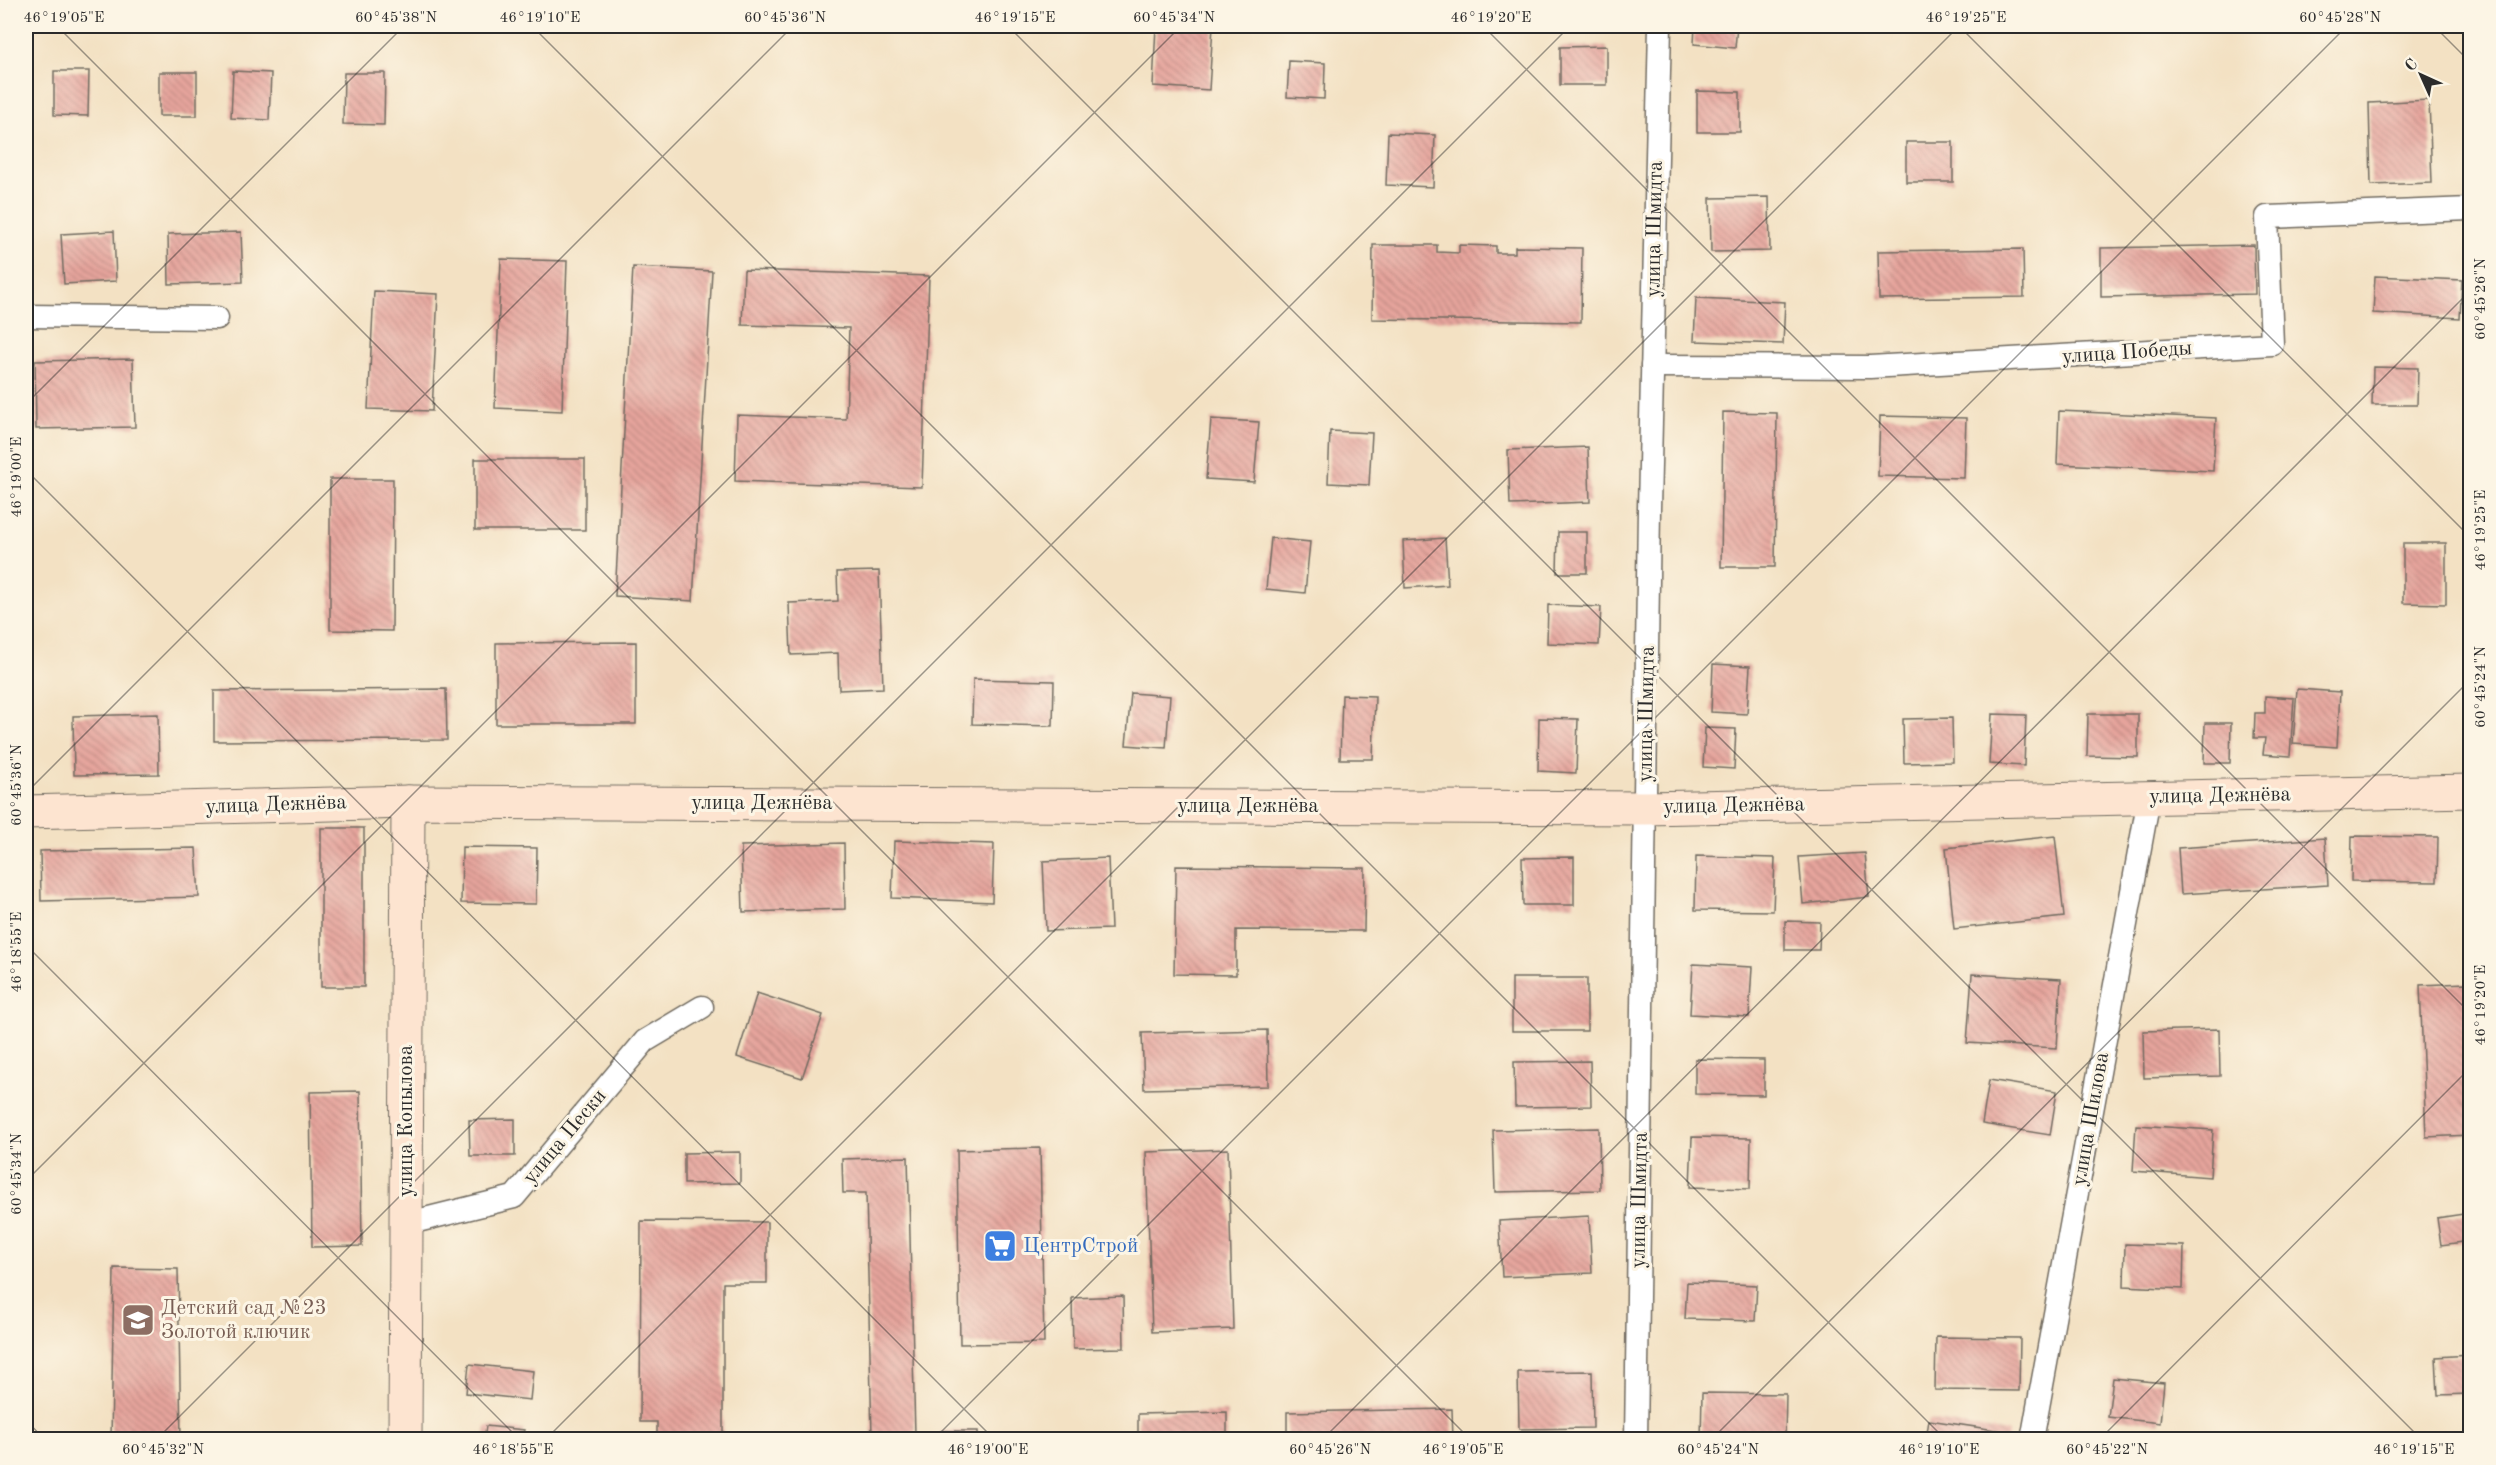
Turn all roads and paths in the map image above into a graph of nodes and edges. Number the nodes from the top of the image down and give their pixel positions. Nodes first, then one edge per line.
1 (1660, 26) edge
2 (2470, 209) edge
3 (26, 316) edge
4 (217, 318) dead end
5 (1652, 366) junction
6 (2470, 791) edge
7 (2149, 798) junction
8 (408, 802) junction
9 (1646, 807) junction
10 (26, 812) edge
11 (702, 1007) dead end
12 (405, 1224) junction
13 (405, 1440) edge
14 (1636, 1440) edge
15 (2032, 1440) edge

1 - 5 street, улица Шмидта
2 - 5 street, улица Победы
3 - 4 street
5 - 9 street, улица Шмидта
6 - 7 main road, улица Дежнёва
7 - 9 main road, улица Дежнёва
7 - 15 street, улица Шилова
8 - 9 main road, улица Дежнёва
8 - 10 main road, улица Дежнёва
8 - 12 main road, улица Копылова
9 - 14 street, улица Шмидта
11 - 12 street, улица Пески
12 - 13 main road, улица Копылова

